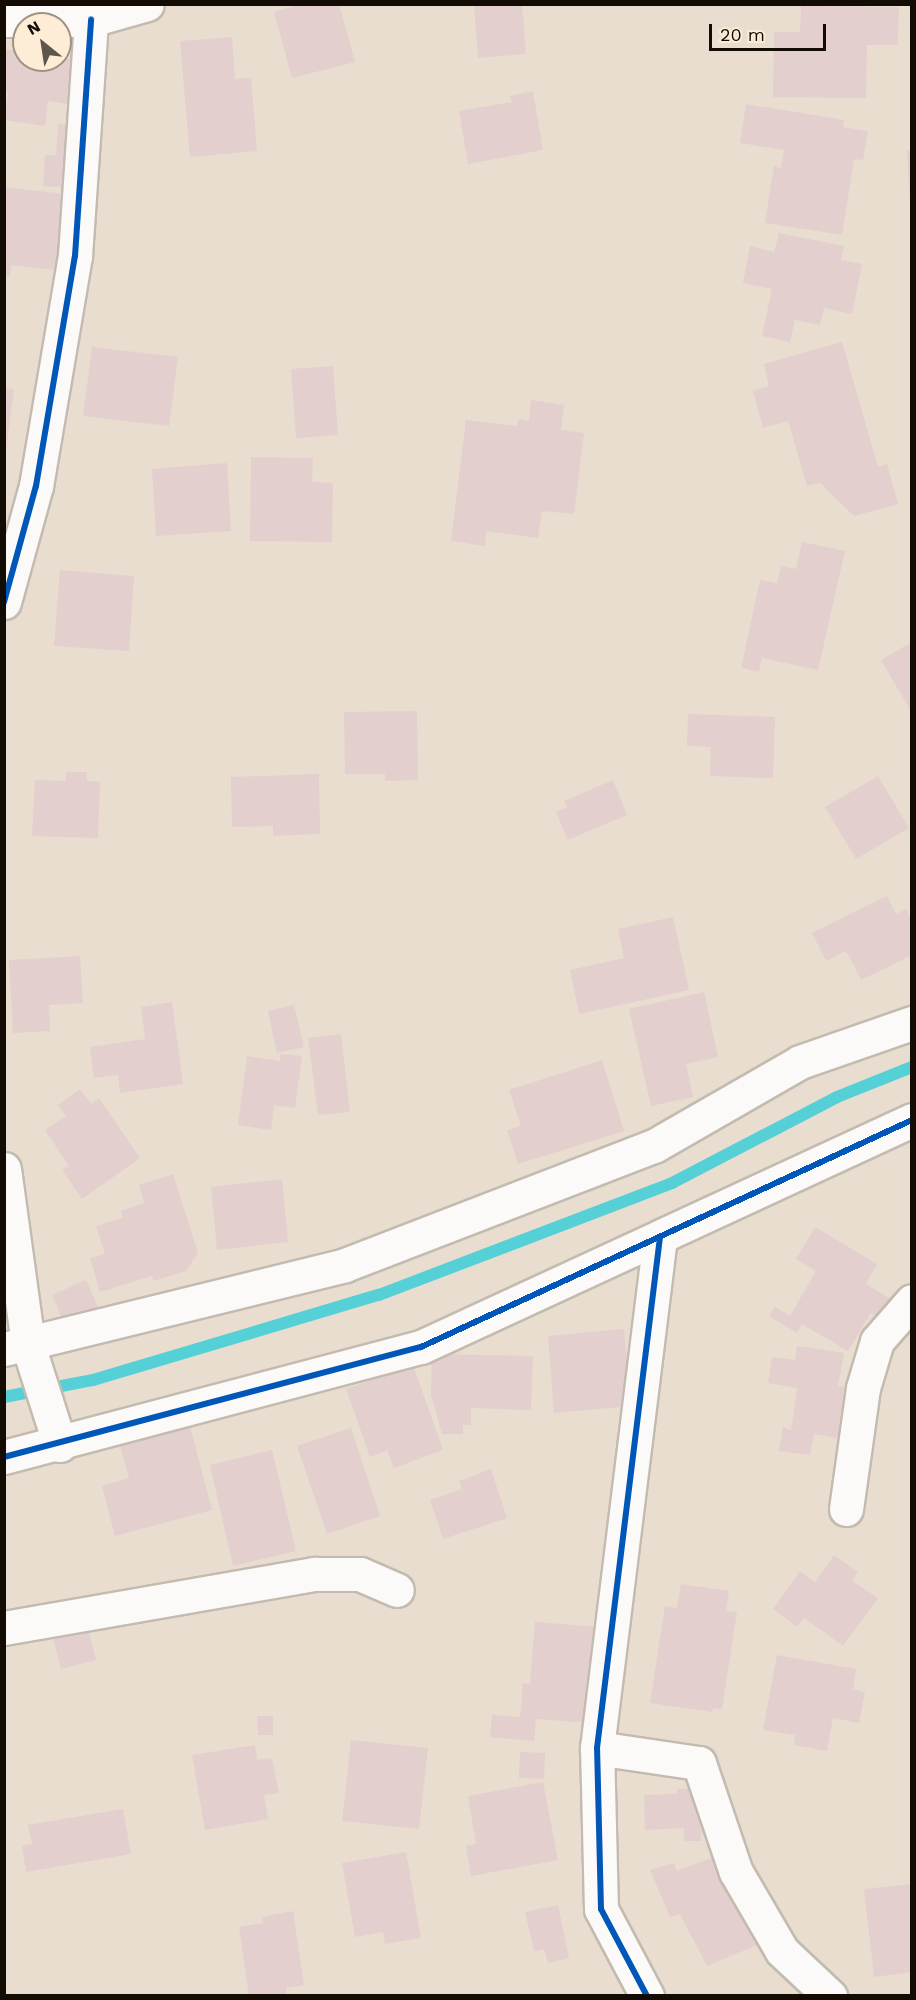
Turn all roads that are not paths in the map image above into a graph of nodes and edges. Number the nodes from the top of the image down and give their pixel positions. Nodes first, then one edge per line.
1 (147, 4) edge
2 (4, 20) edge
3 (91, 20) junction
4 (4, 602) edge
5 (912, 1023) edge
6 (912, 1120) edge
7 (4, 1169) edge
8 (660, 1237) junction
9 (912, 1300) edge
10 (23, 1355) edge
11 (60, 1445) junction
12 (4, 1457) edge
13 (846, 1509) dead end
14 (398, 1590) dead end
15 (4, 1628) edge
16 (597, 1748) junction
17 (647, 1995) edge
18 (830, 1995) edge

1 - 3 street
2 - 3 street
3 - 4 street
5 - 10 street
6 - 8 street
7 - 10 street
8 - 11 street
8 - 16 street
9 - 13 street
10 - 11 street
11 - 12 street
14 - 15 street
16 - 17 street
16 - 18 street

